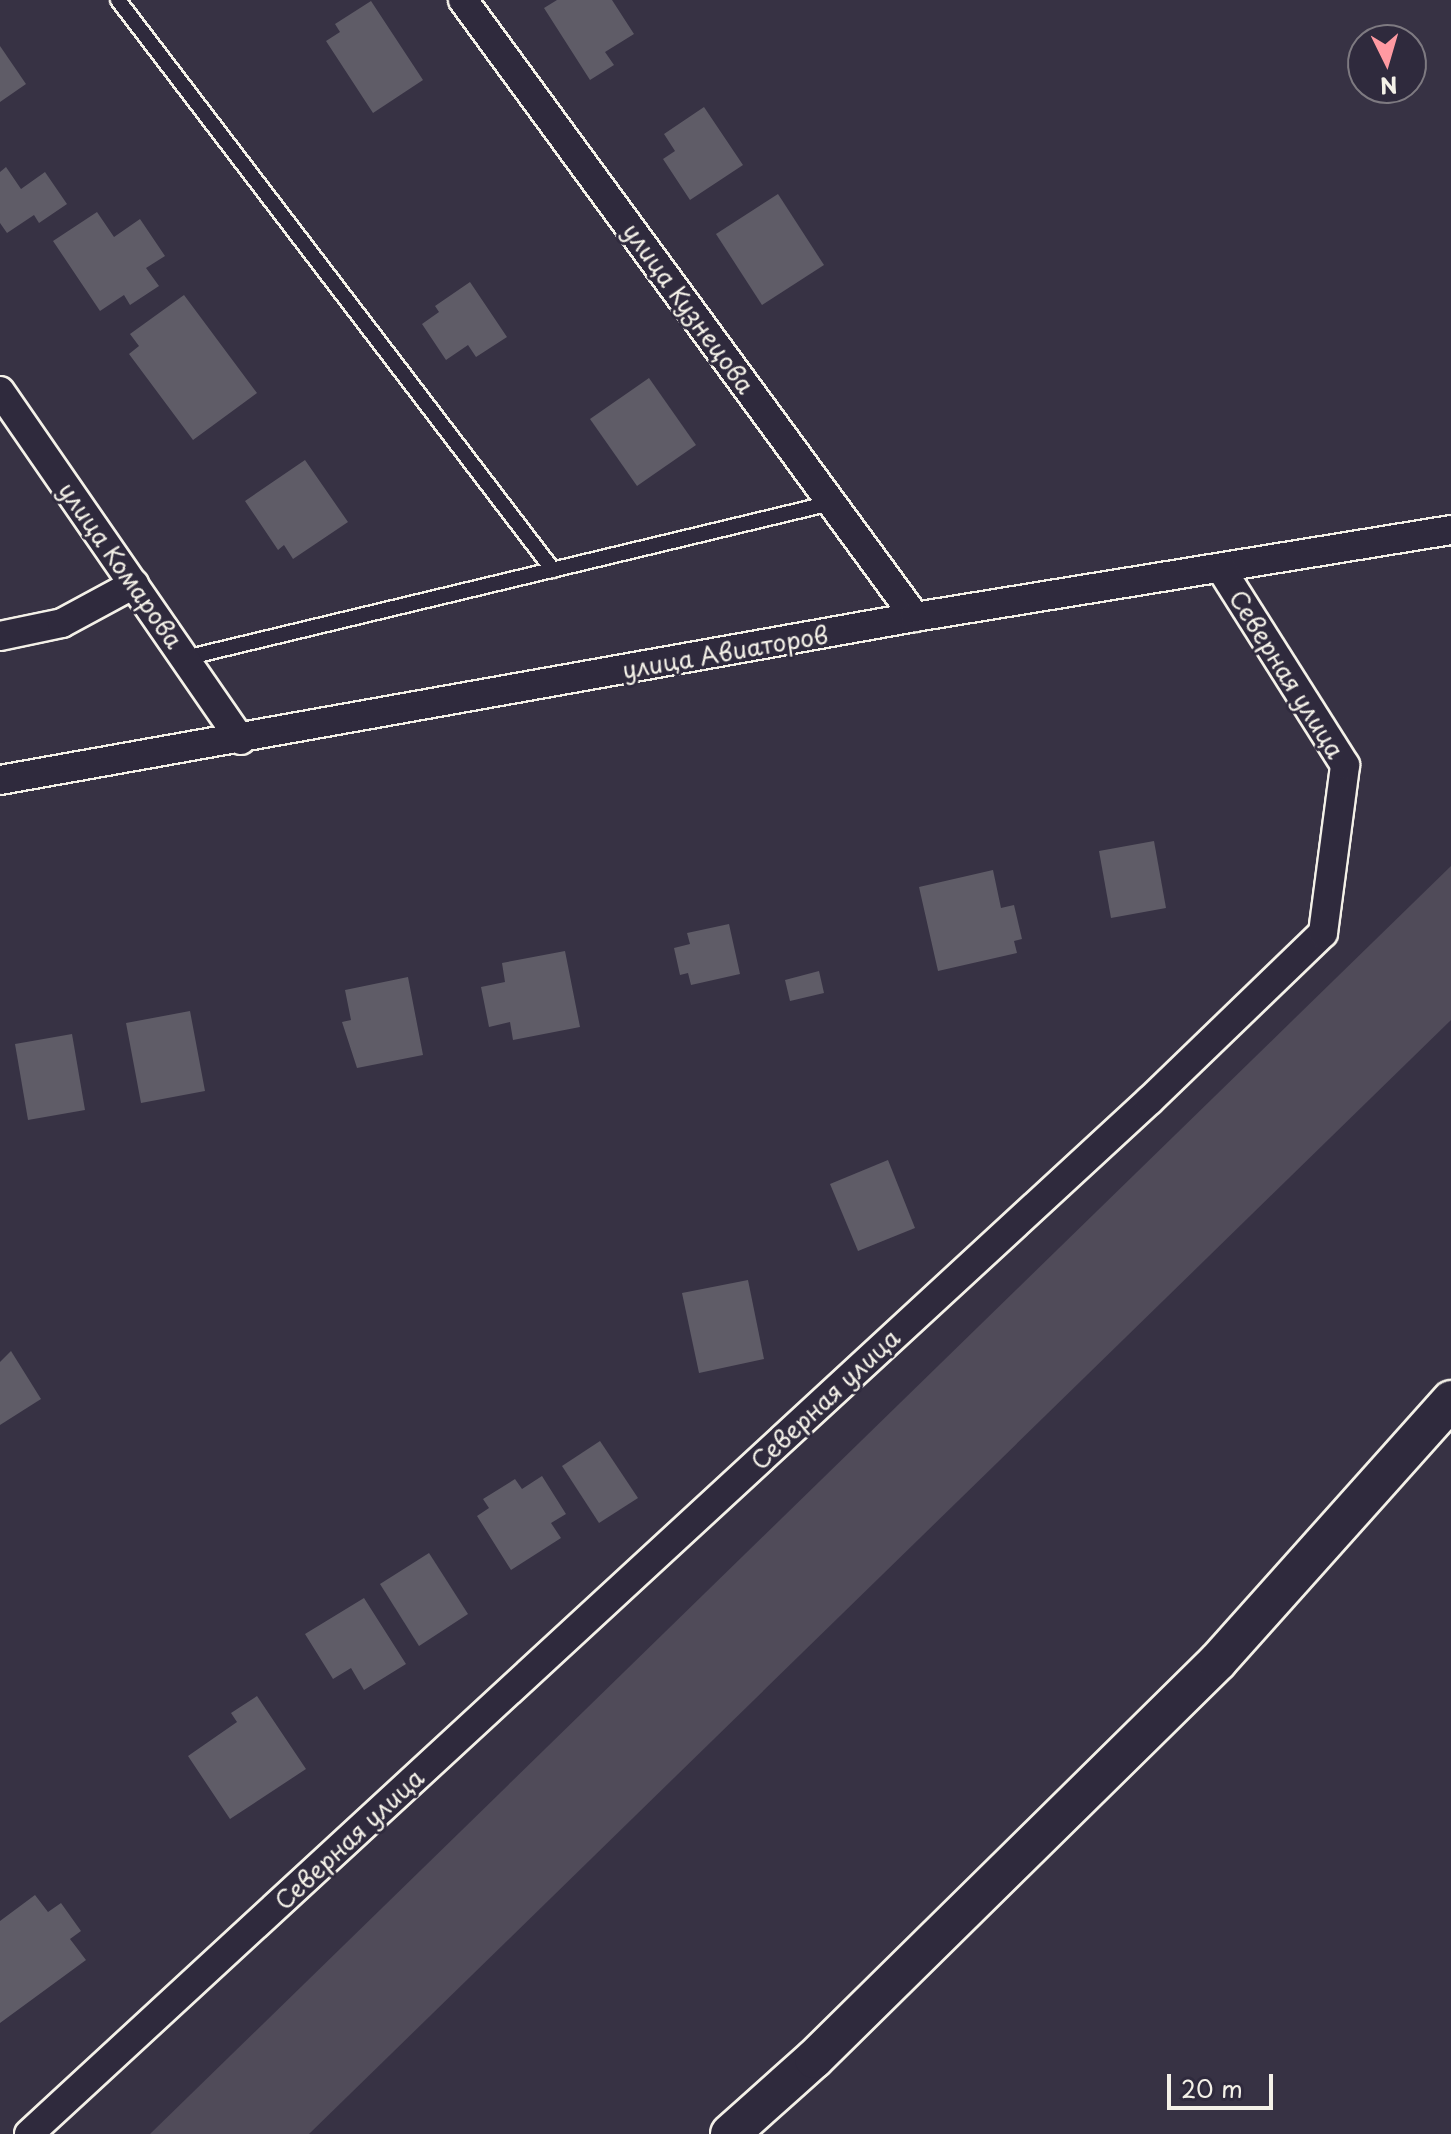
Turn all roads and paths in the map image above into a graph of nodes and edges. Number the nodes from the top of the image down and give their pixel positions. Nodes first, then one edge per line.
1 (118, 0) edge
2 (463, 0) edge
3 (0, 391) edge
4 (831, 503) junction
5 (1451, 530) edge
6 (1221, 569) junction
7 (553, 570) junction
8 (134, 584) junction
9 (915, 617) junction
10 (0, 636) edge
11 (185, 658) junction
12 (241, 740) junction
13 (0, 780) edge
14 (1451, 1400) edge
15 (29, 2134) edge
16 (730, 2134) edge

1 - 7 lane
2 - 4 street, улица Кузнецова
3 - 8 street, улица Комарова
4 - 7 lane
4 - 9 street, улица Кузнецова
5 - 6 street, улица Авиаторов
6 - 9 street, улица Авиаторов
6 - 15 street, Северная улица
7 - 11 lane
8 - 10 street
8 - 11 street, улица Комарова
9 - 12 street, улица Авиаторов
11 - 12 street, улица Комарова
12 - 13 street, улица Авиаторов
14 - 16 main road

